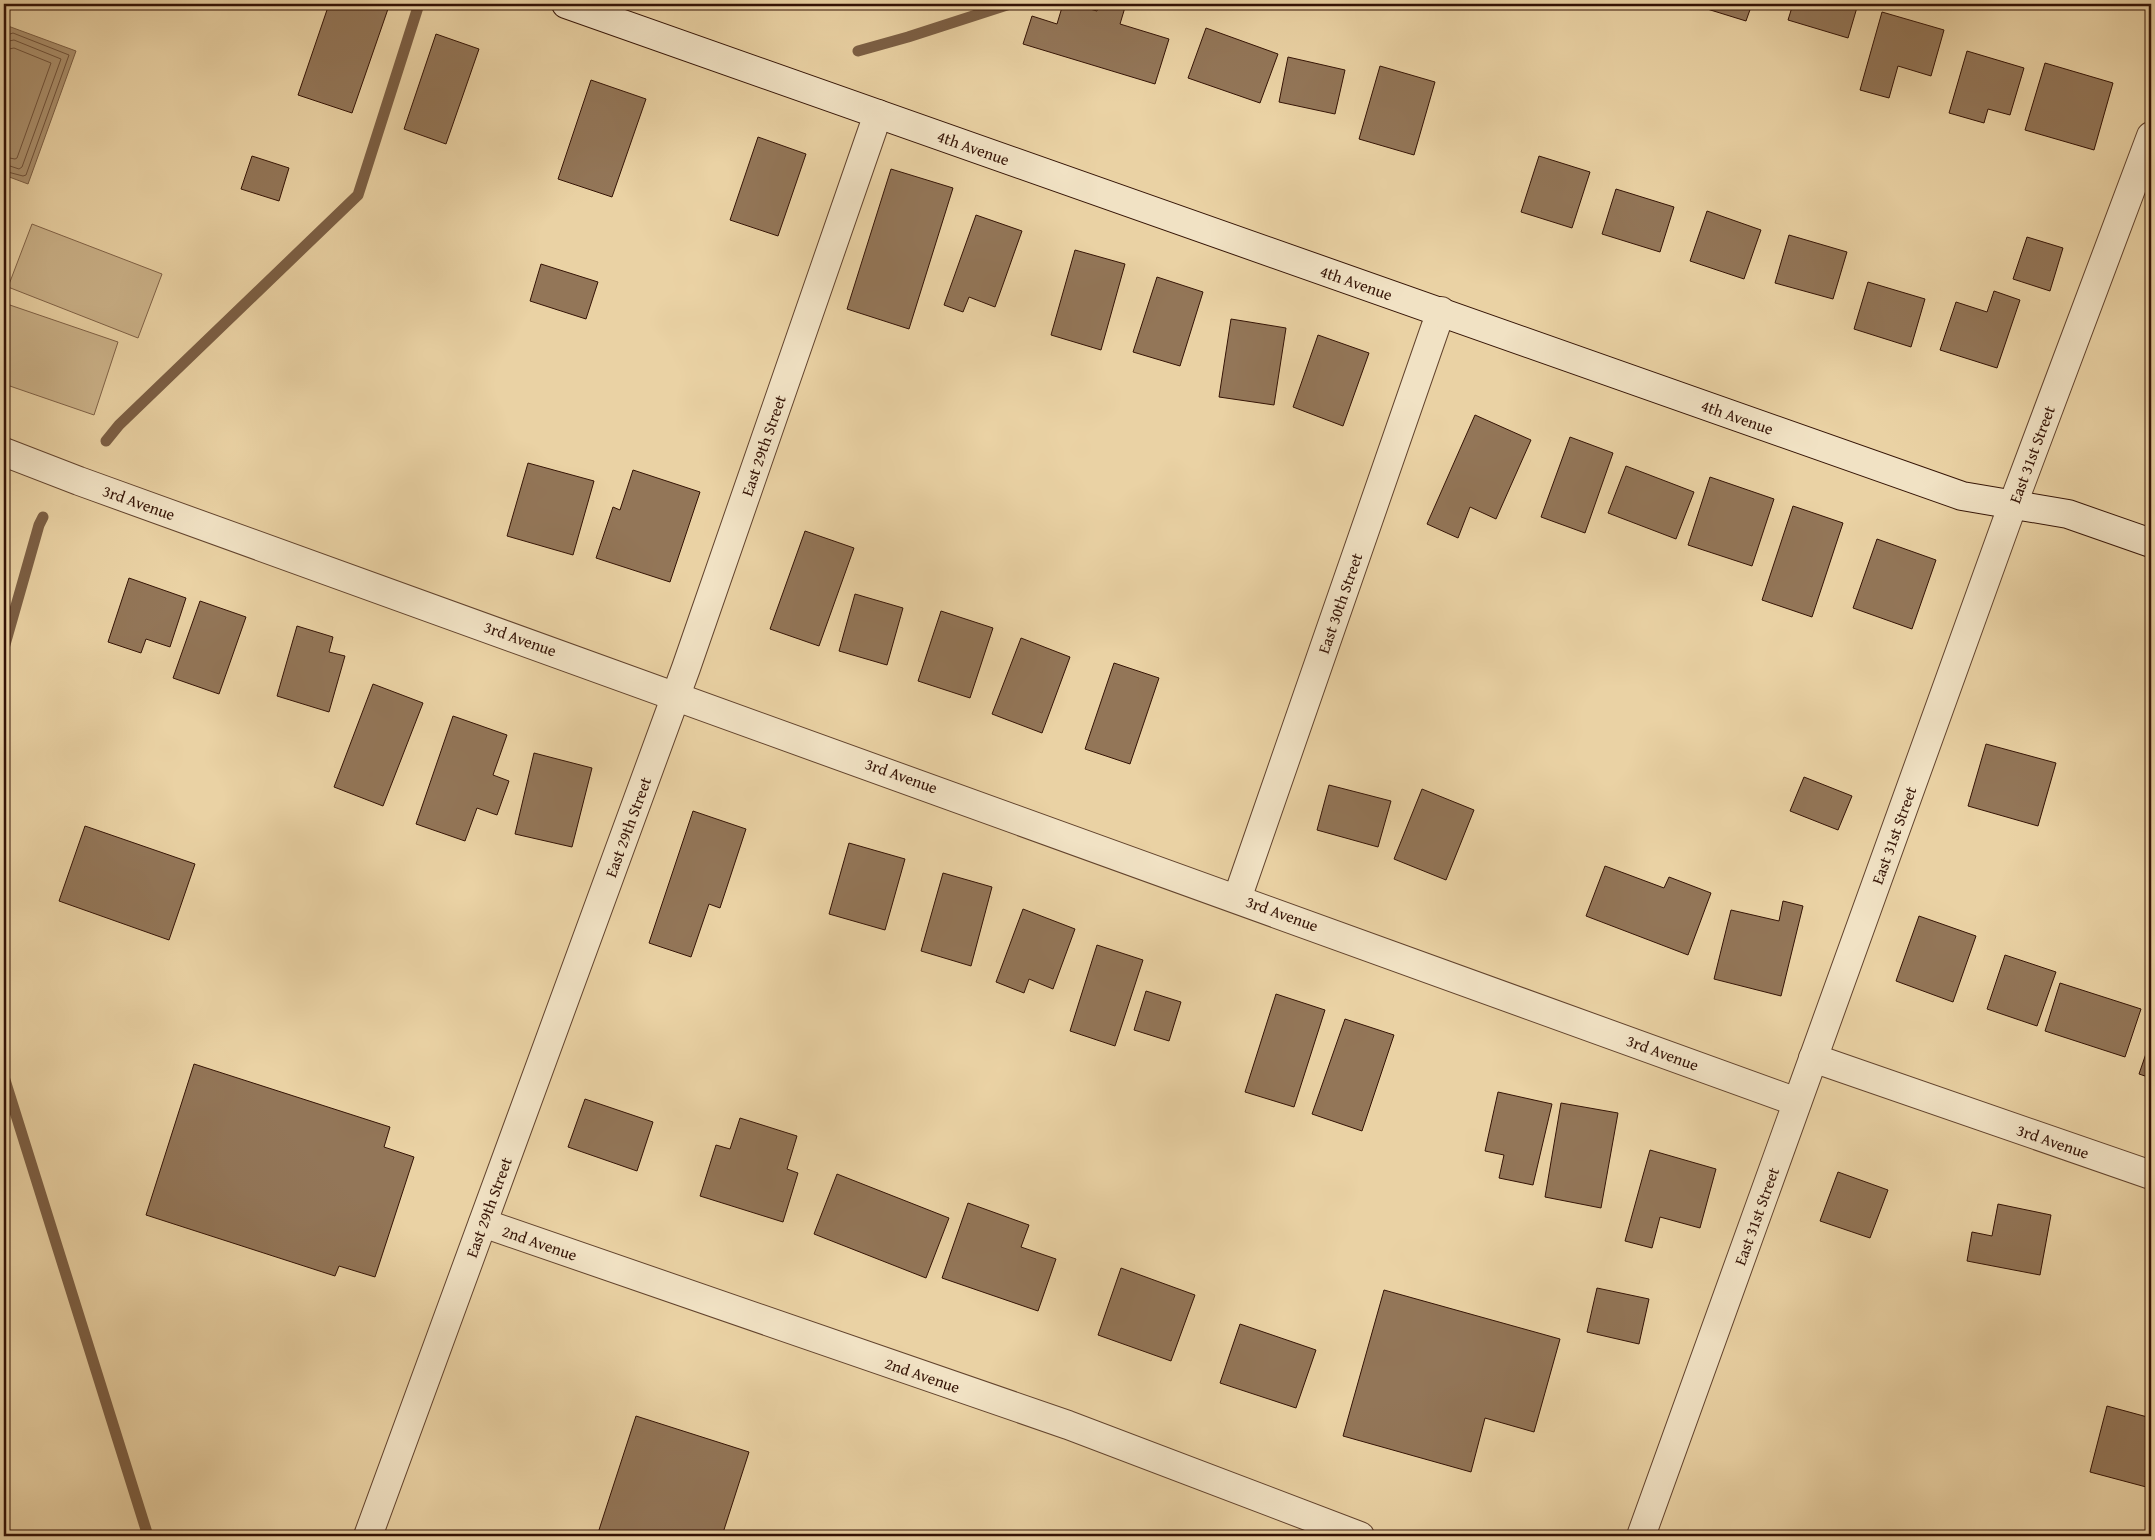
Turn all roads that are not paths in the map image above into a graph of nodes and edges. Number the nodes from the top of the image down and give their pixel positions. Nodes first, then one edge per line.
1 (566, 4) edge
2 (878, 114) junction
3 (2151, 136) edge
4 (1441, 311) junction
5 (4, 452) edge
6 (2013, 504) junction
7 (2151, 543) edge
8 (677, 693) junction
9 (1238, 896) junction
10 (1813, 1058) junction
11 (1797, 1102) junction
12 (2151, 1175) edge
13 (483, 1223) junction
14 (368, 1536) edge
15 (1360, 1536) edge
16 (1641, 1536) edge

1 - 2 street, 4th Avenue
2 - 4 street, 4th Avenue
2 - 8 street, East 29th Street
3 - 6 street, East 31st Street
4 - 6 street, 4th Avenue
4 - 9 street, East 30th Street
5 - 8 street, 3rd Avenue
6 - 7 street, 4th Avenue
6 - 10 street, East 31st Street
8 - 9 street, 3rd Avenue
8 - 13 street, East 29th Street
9 - 11 street, 3rd Avenue
10 - 11 street, East 31st Street
10 - 12 street, 3rd Avenue
11 - 16 street, East 31st Street
13 - 14 street, East 29th Street
13 - 15 street, 2nd Avenue

